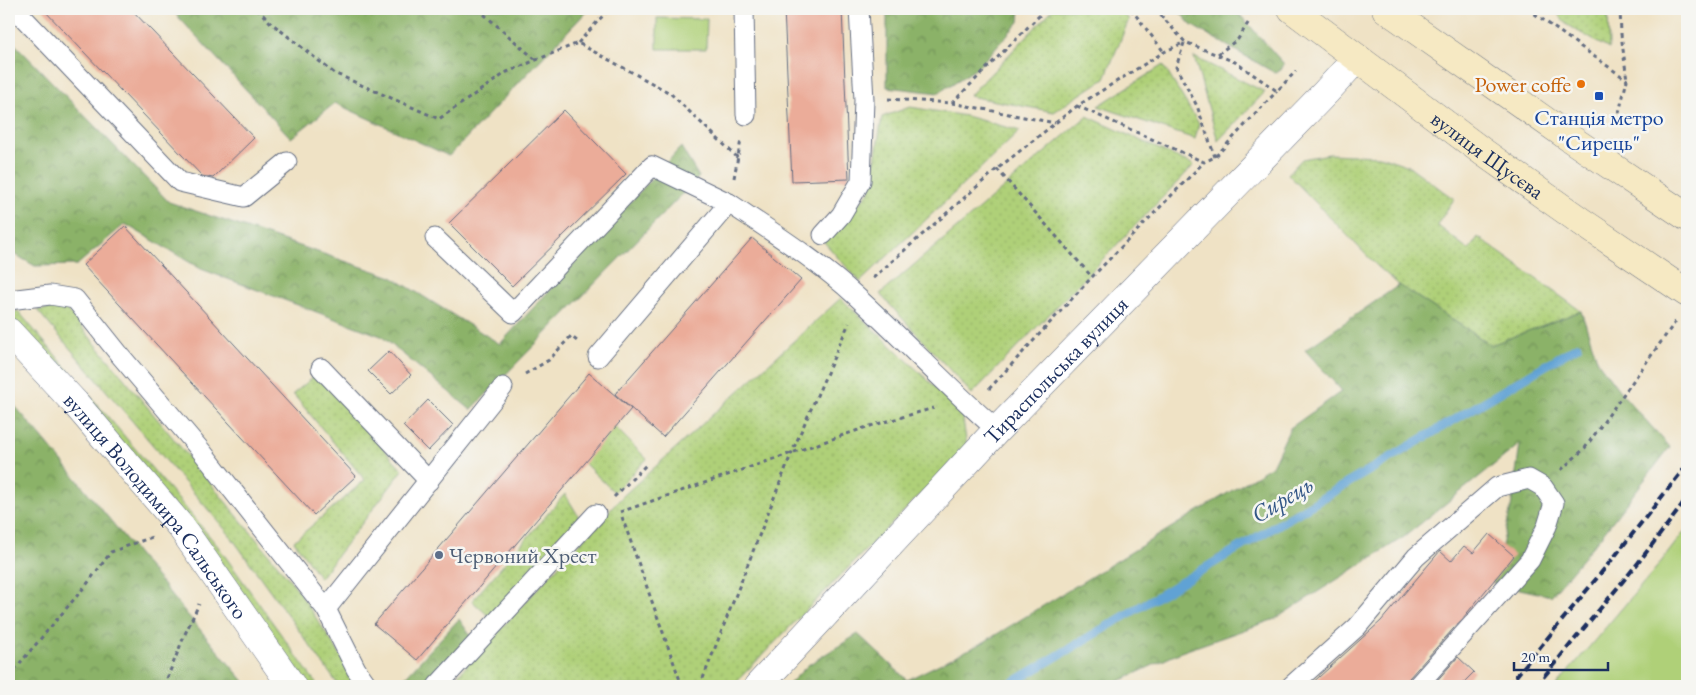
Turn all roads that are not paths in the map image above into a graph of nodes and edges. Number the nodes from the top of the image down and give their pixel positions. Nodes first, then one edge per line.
1 (15, 9) edge
2 (744, 9) edge
3 (859, 9) edge
4 (1292, 9) edge
5 (1386, 9) edge
6 (1357, 58) junction
7 (746, 115) dead end
8 (287, 162) dead end
9 (729, 203) junction
10 (1687, 217) edge
11 (823, 235) dead end
12 (435, 238) dead end
13 (9, 300) edge
14 (1683, 305) edge
15 (9, 332) edge
16 (598, 357) dead end
17 (321, 368) dead end
18 (503, 386) dead end
19 (997, 430) junction
20 (429, 481) junction
21 (596, 514) dead end
22 (326, 609) junction
23 (292, 686) edge
24 (368, 686) edge
25 (436, 686) edge
26 (758, 686) edge
27 (1291, 686) edge
28 (1417, 686) edge

1 - 8 lane
2 - 7 lane
3 - 11 lane
4 - 6 main road, вулиця Щусєва
5 - 10 main road
6 - 14 main road, вулиця Щусєва
6 - 19 street, Тираспольська вулиця
9 - 12 lane
9 - 16 lane
9 - 19 lane
13 - 22 lane
15 - 23 street, вулиця Володимира Сальського
17 - 20 lane
18 - 20 lane
19 - 26 street, Тираспольська вулиця
20 - 22 lane
21 - 25 lane
22 - 24 lane
27 - 28 lane

